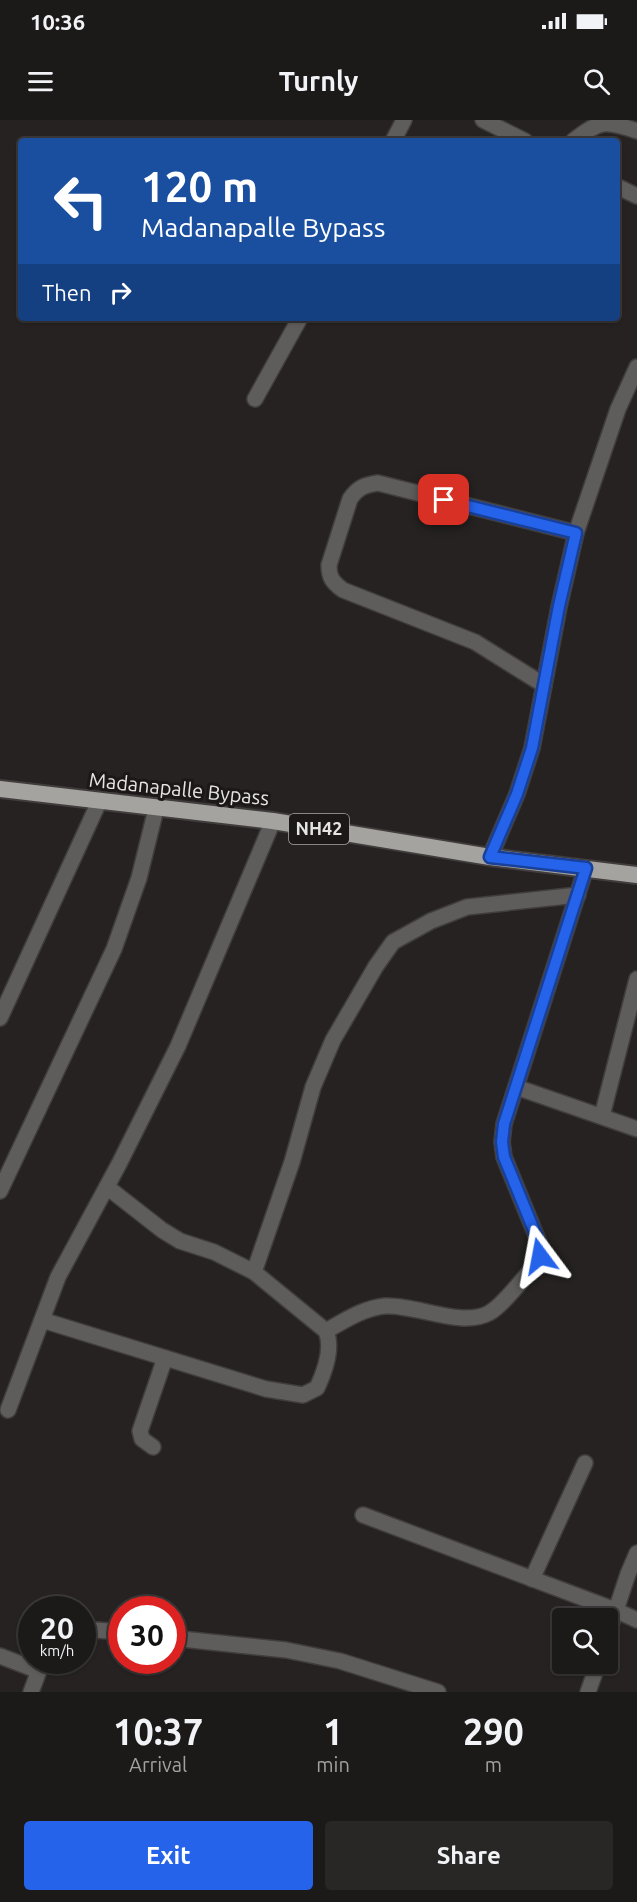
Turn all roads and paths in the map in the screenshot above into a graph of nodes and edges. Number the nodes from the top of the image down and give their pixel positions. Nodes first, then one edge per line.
1 (404, 120) edge
2 (483, 120) edge
3 (637, 131) edge
4 (395, 138) edge
5 (519, 138) edge
6 (576, 138) edge
7 (620, 188) edge
8 (637, 196) edge
9 (298, 321) edge
10 (637, 367) edge
11 (633, 388) edge
12 (255, 399) dead end
13 (576, 533) junction
14 (544, 685) junction
15 (0, 789) edge
16 (99, 802) junction
17 (156, 809) junction
18 (273, 821) junction
19 (490, 857) junction
20 (586, 868) junction
21 (637, 875) edge
22 (578, 895) junction
23 (637, 979) edge
24 (5, 995) edge
25 (0, 1018) edge
26 (516, 1087) junction
27 (602, 1116) junction
28 (637, 1128) edge
29 (107, 1187) junction
30 (0, 1191) edge
31 (254, 1272) junction
32 (42, 1320) junction
33 (326, 1330) junction
34 (165, 1359) junction
35 (8, 1410) dead end
36 (153, 1447) dead end
37 (585, 1463) dead end
38 (363, 1515) dead end
39 (637, 1553) edge
40 (532, 1579) junction
41 (610, 1608) edge
42 (616, 1608) edge
43 (618, 1611) edge
44 (637, 1620) edge
45 (186, 1639) edge
46 (0, 1656) edge
47 (18, 1660) edge
48 (39, 1674) edge
49 (594, 1674) edge
50 (35, 1691) edge
51 (438, 1692) edge
52 (588, 1692) edge

1 - 4 street
2 - 5 street
3 - 6 street
7 - 8 street
9 - 12 street
10 - 11 street
11 - 13 street
13 - 14 street
13 - 14 street
14 - 19 street
15 - 16 highway, Madanapalle Bypass / NH42
16 - 17 highway, Madanapalle Bypass / NH42
16 - 24 street
17 - 18 highway, Madanapalle Bypass / NH42
17 - 30 street
18 - 19 highway, Madanapalle Bypass / NH42
18 - 29 street
19 - 20 highway, Madanapalle Bypass / NH42
20 - 21 highway, Madanapalle Bypass / NH42
20 - 22 street
22 - 26 street
22 - 31 street
23 - 27 street
24 - 25 street
26 - 27 street
26 - 33 street
27 - 28 street
29 - 31 street
29 - 32 street
31 - 33 street
32 - 34 street
32 - 35 street
33 - 34 street
34 - 36 street
37 - 40 street
38 - 40 street
39 - 42 street
40 - 41 street
43 - 44 street
45 - 51 street
46 - 47 street
48 - 50 street
49 - 52 street

